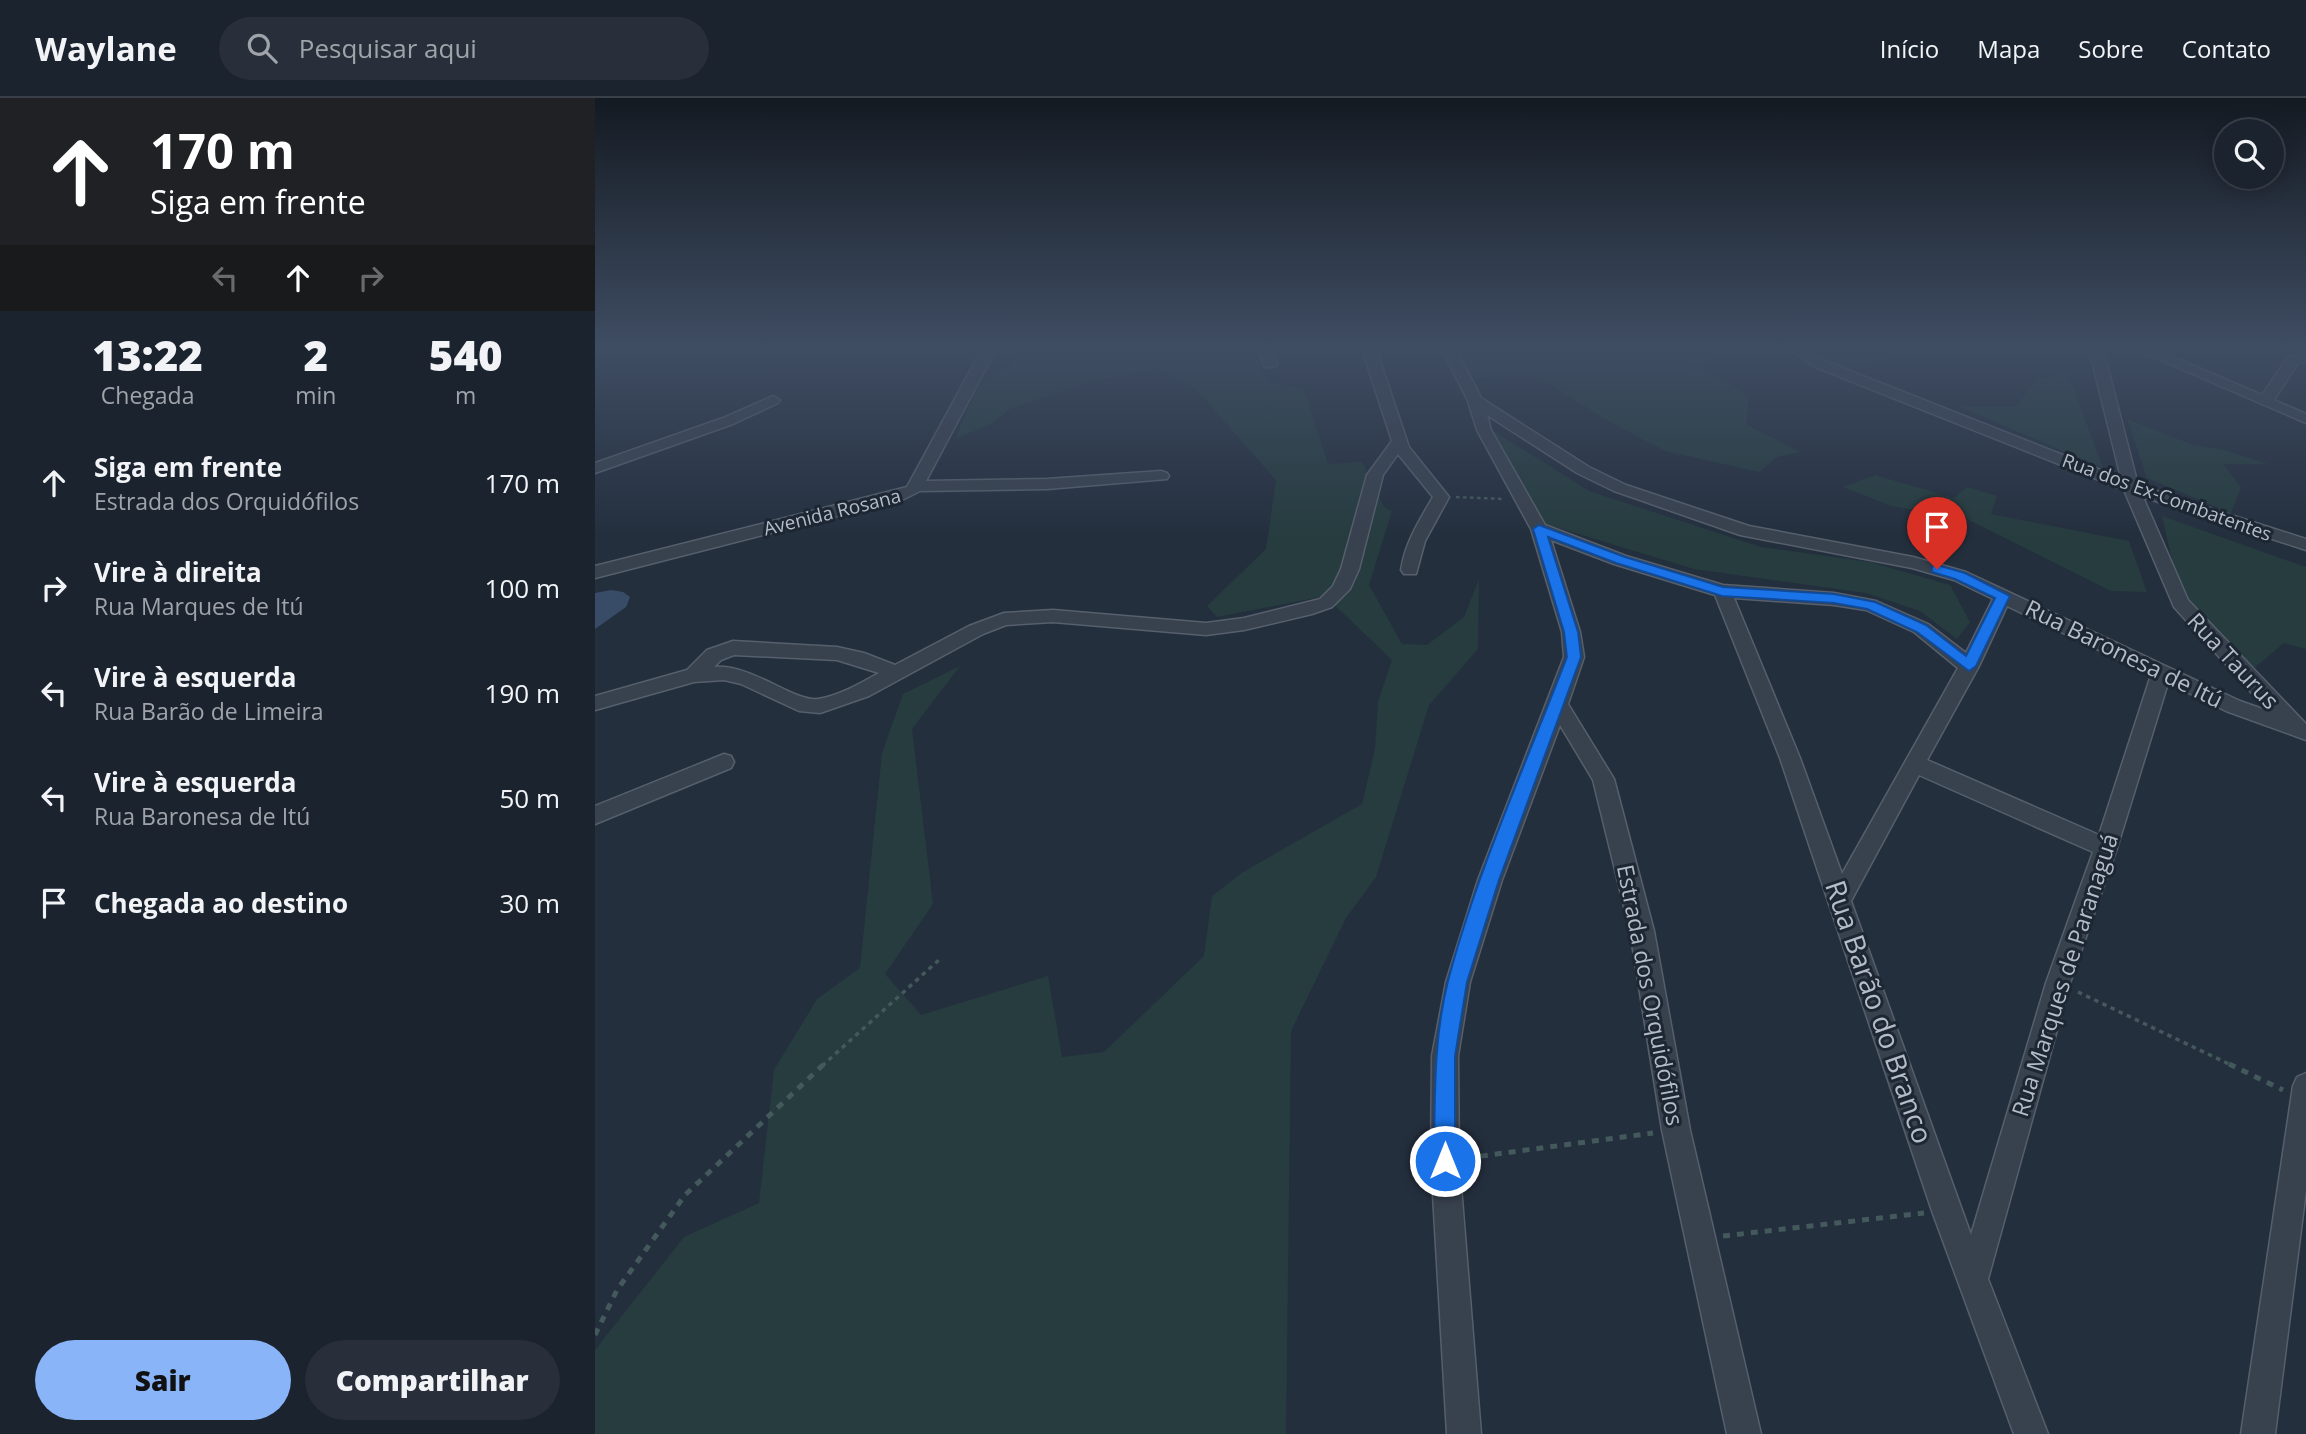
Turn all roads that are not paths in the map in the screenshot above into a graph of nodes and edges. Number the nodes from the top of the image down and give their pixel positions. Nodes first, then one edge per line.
1 (749, 411) edge
2 (956, 411) edge
3 (1389, 411) edge
4 (1478, 411) edge
5 (1491, 411) edge
6 (1939, 411) edge
7 (2112, 411) edge
8 (2288, 411) edge
9 (2306, 419) edge
10 (1399, 441) junction
11 (595, 468) edge
12 (1161, 476) dead end
13 (917, 486) junction
14 (2131, 488) junction
15 (1539, 529) junction
16 (2306, 545) edge
17 (1410, 570) dead end
18 (595, 572) edge
19 (1722, 591) junction
20 (2003, 596) junction
21 (1969, 666) junction
22 (2162, 671) junction
23 (895, 673) junction
24 (694, 675) junction
25 (595, 703) edge
26 (1557, 704) junction
27 (2303, 734) edge
28 (723, 762) dead end
29 (1915, 764) junction
30 (595, 815) edge
31 (2106, 848) junction
32 (1840, 899) junction
33 (2305, 1093) edge
34 (1973, 1279) junction
35 (1464, 1434) edge
36 (1744, 1434) edge
37 (2031, 1434) edge
38 (2258, 1434) edge

1 - 11 street
2 - 13 street, Avenida Rosana
3 - 10 street
4 - 15 street
5 - 20 street, Rua Baronesa de Itú
6 - 14 street, Rua dos Ex-Combatentes
7 - 14 street, Rua Taurus
8 - 9 street
10 - 17 street
10 - 23 street
12 - 13 street
13 - 18 street, Avenida Rosana
14 - 16 street, Rua dos Ex-Combatentes
14 - 27 street, Rua Taurus
15 - 19 street
15 - 26 street
19 - 21 street
19 - 32 street, Rua Barão do Branco
20 - 21 street
20 - 22 street, Rua Baronesa de Itú
21 - 29 street
22 - 27 street, Rua Baronesa de Itú
22 - 31 street, Rua Marques de Paranaguá
23 - 24 street
23 - 24 street
24 - 25 street
26 - 35 street
26 - 36 street, Estrada dos Orquidófilos
28 - 30 street
29 - 31 street
29 - 32 street
31 - 34 street, Rua Marques de Paranaguá
32 - 34 street, Rua Barão do Branco
33 - 38 street
34 - 37 street, Rua Barão do Branco

